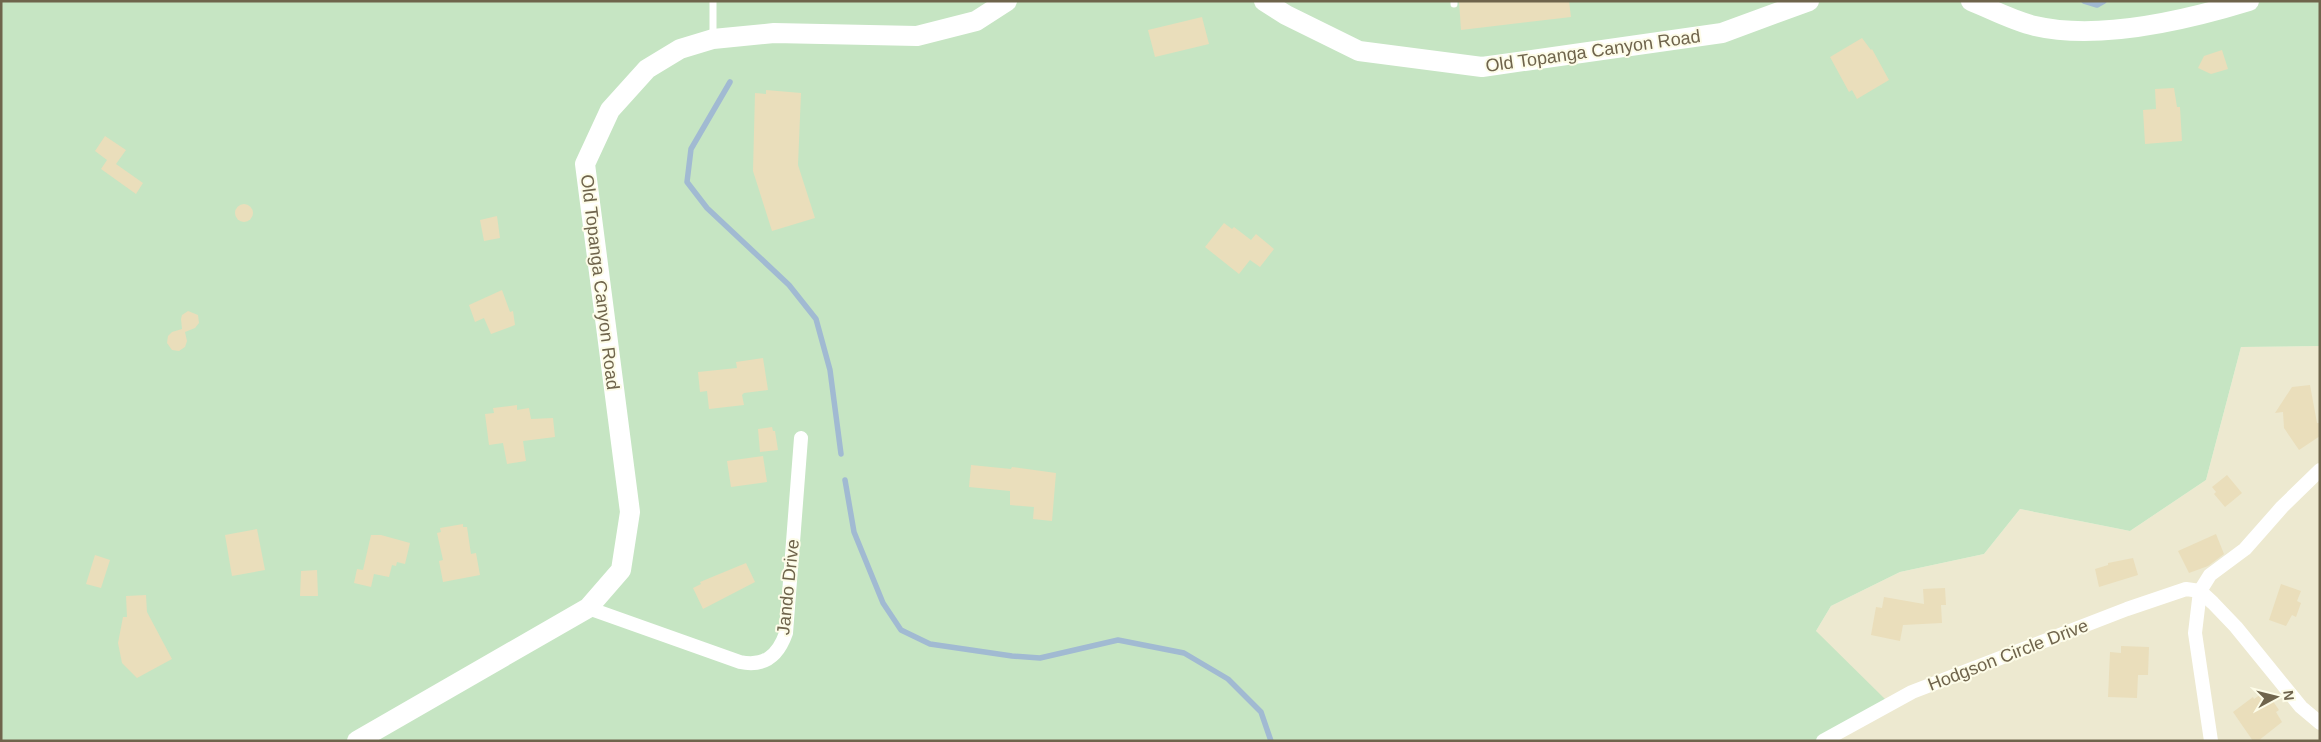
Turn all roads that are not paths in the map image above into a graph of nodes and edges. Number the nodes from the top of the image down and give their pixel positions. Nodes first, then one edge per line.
1 (713, 1) edge
2 (1007, 1) edge
3 (1264, 1) edge
4 (1809, 1) edge
5 (1971, 1) edge
6 (2249, 1) edge
7 (713, 39) junction
8 (801, 438) dead end
9 (2320, 470) edge
10 (2200, 591) junction
11 (588, 608) junction
12 (2320, 723) edge
13 (357, 741) edge
14 (1823, 741) edge
15 (2211, 741) edge

1 - 7 lane
2 - 7 main road, Old Topanga Canyon Road
3 - 4 main road, Old Topanga Canyon Road
5 - 6 main road
7 - 11 main road, Old Topanga Canyon Road
8 - 11 street, Jando Drive
9 - 10 street
10 - 12 street
10 - 14 street, Hodgson Circle Drive
10 - 15 street
11 - 13 main road, Old Topanga Canyon Road

